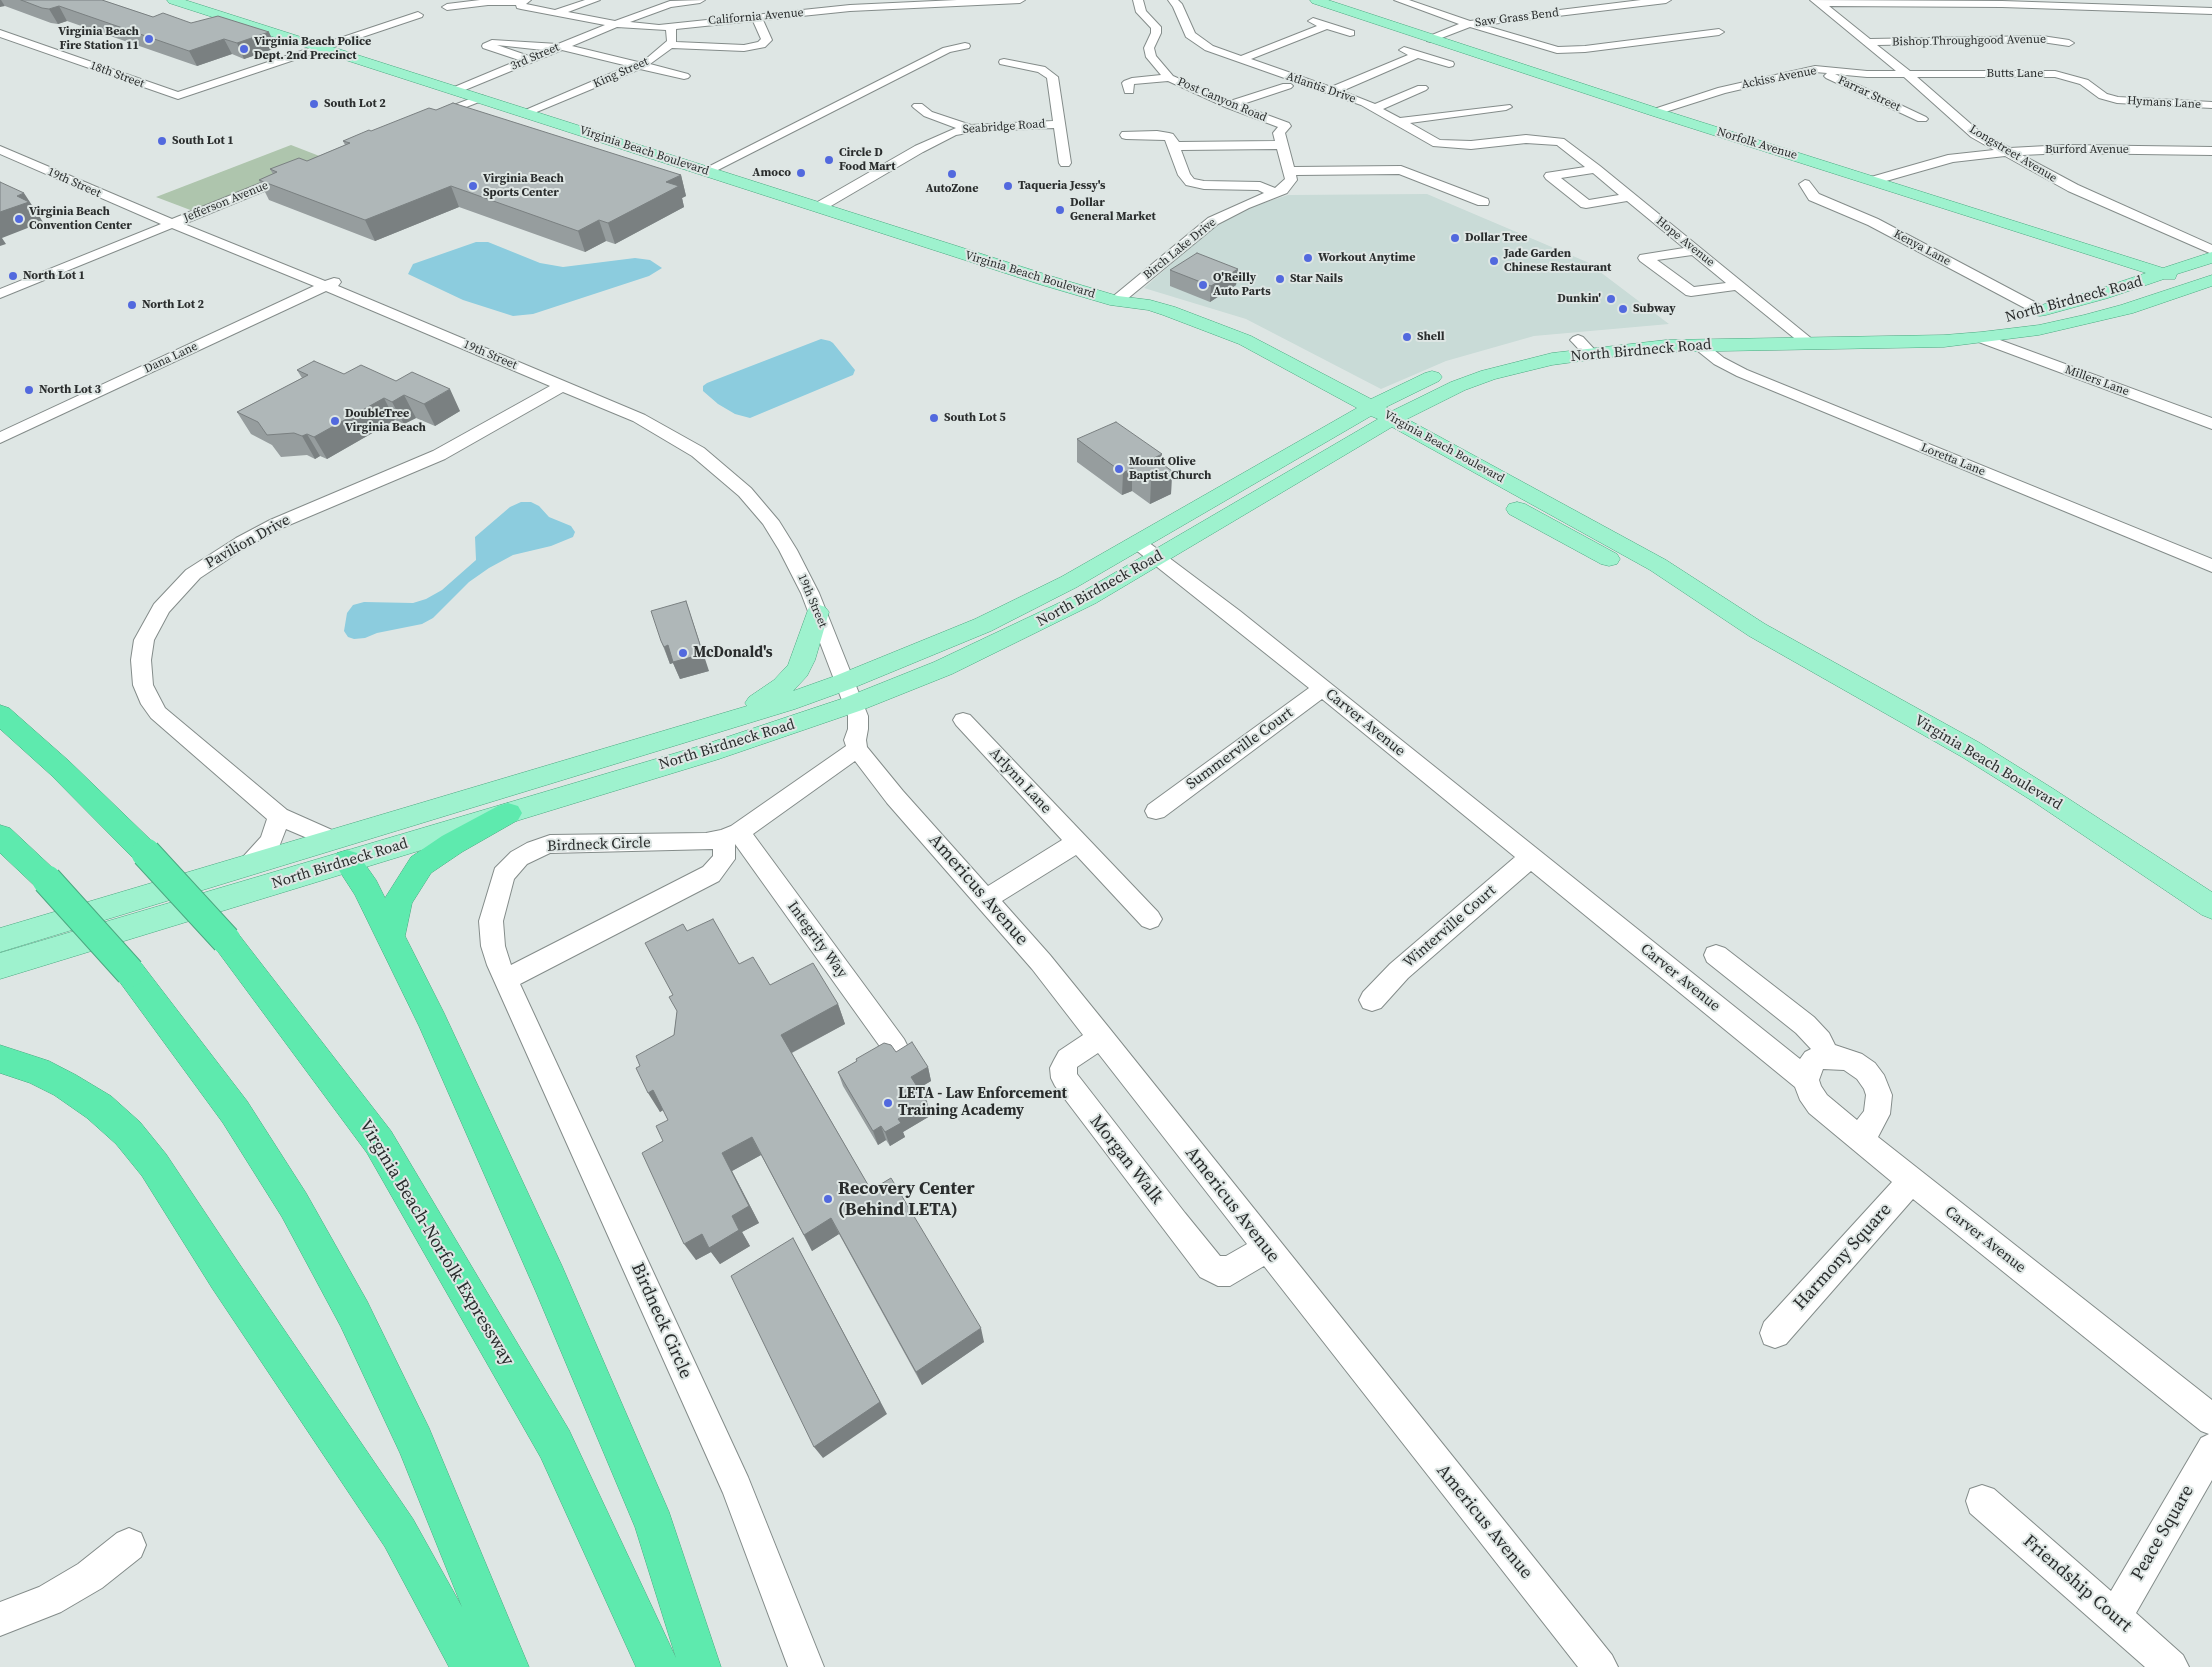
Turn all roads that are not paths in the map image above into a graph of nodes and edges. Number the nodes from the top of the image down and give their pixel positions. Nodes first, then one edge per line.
1 (595, 0) edge
2 (700, 0) edge
3 (1020, 0) edge
4 (1138, 0) edge
5 (1173, 0) edge
6 (1316, 0) edge
7 (1399, 0) edge
8 (1666, 0) edge
9 (183, 1) edge
10 (524, 1) edge
11 (683, 1) edge
12 (1817, 2) edge
13 (447, 7) dead end
14 (2212, 11) edge
15 (555, 14) junction
16 (418, 15) dead end
17 (756, 16) junction
18 (1307, 19) dead end
19 (615, 24) junction
20 (1469, 24) junction
21 (1327, 26) junction
22 (671, 27) junction
23 (0, 32) edge
24 (1719, 32) dead end
25 (1350, 33) dead end
26 (1431, 39) junction
27 (1868, 42) junction
28 (2069, 43) dead end
29 (669, 45) junction
30 (965, 46) dead end
31 (559, 47) junction
32 (1396, 47) dead end
33 (322, 48) junction
34 (1418, 54) junction
35 (529, 60) junction
36 (1240, 60) junction
37 (1004, 62) dead end
38 (1449, 64) dead end
39 (641, 65) junction
40 (1816, 69) junction
41 (1907, 74) junction
42 (684, 76) dead end
43 (1169, 78) junction
44 (1288, 86) dead end
45 (1422, 88) dead end
46 (456, 90) junction
47 (1129, 91) dead end
48 (1330, 92) junction
49 (480, 98) junction
50 (2117, 100) joint
51 (1229, 105) junction
52 (2212, 105) edge
53 (918, 106) dead end
54 (1506, 107) dead end
55 (1374, 108) junction
56 (1655, 112) junction
57 (527, 113) junction
58 (1922, 119) dead end
59 (1400, 121) junction
60 (420, 122) edge
61 (1059, 124) junction
62 (968, 128) junction
63 (1126, 135) dead end
64 (1560, 142) joint
65 (1282, 145) junction
66 (1175, 146) junction
67 (0, 150) edge
68 (2212, 151) edge
69 (2006, 152) junction
70 (1065, 164) dead end
71 (1596, 169) junction
72 (304, 170) edge
73 (706, 171) junction
74 (1289, 171) junction
75 (1875, 180) junction
76 (1805, 184) dead end
77 (1276, 193) junction
78 (1630, 197) junction
79 (1483, 202) dead end
80 (820, 207) junction
81 (173, 224) junction
82 (1695, 250) junction
83 (2212, 250) edge
84 (2212, 257) edge
85 (2167, 274) junction
86 (341, 278) dead end
87 (2207, 284) edge
88 (1738, 285) junction
89 (326, 286) junction
90 (0, 294) edge
91 (1116, 301) junction
92 (2041, 311) junction
93 (1792, 330) junction
94 (1982, 338) junction
95 (1809, 343) junction
96 (1699, 345) junction
97 (1584, 347) junction
98 (564, 386) junction
99 (1363, 412) junction
100 (1383, 424) junction
101 (2212, 424) edge
102 (0, 438) edge
103 (1138, 543) junction
104 (1158, 558) junction
105 (2212, 566) edge
106 (817, 612) junction
107 (1323, 688) junction
108 (849, 693) junction
109 (0, 714) edge
110 (963, 720) dead end
111 (724, 721) junction
112 (857, 749) junction
113 (1156, 811) dead end
114 (508, 812) junction
115 (279, 816) junction
116 (731, 835) junction
117 (0, 836) edge
118 (1078, 842) junction
119 (340, 850) junction
120 (1530, 858) junction
121 (250, 865) junction
122 (986, 899) junction
123 (2212, 907) edge
124 (1150, 919) dead end
125 (390, 936) junction
126 (0, 940) edge
127 (1716, 955) dead end
128 (0, 966) edge
129 (506, 979) junction
130 (1372, 1000) dead end
131 (1101, 1037) junction
132 (895, 1047) edge
133 (1828, 1056) junction
134 (0, 1059) edge
135 (1806, 1080) junction
136 (1857, 1137) junction
137 (1911, 1181) junction
138 (1266, 1248) junction
139 (1775, 1332) dead end
140 (2212, 1420) edge
141 (2212, 1449) edge
142 (1982, 1501) dead end
143 (129, 1545) dead end
144 (2115, 1618) junction
145 (0, 1619) edge
146 (472, 1667) edge
147 (508, 1667) edge
148 (658, 1667) edge
149 (700, 1667) edge
150 (806, 1667) edge
151 (1600, 1667) edge
152 (2171, 1667) edge

1 - 15 street
2 - 11 street, 3rd Street
3 - 17 street, California Avenue
4 - 43 street, Post Canyon Road
5 - 36 street, Atlantis Drive
6 - 26 main road, Norfolk Avenue
7 - 20 street
8 - 20 street, Saw Grass Bend
9 - 33 main road, Virginia Beach Boulevard
10 - 13 street
10 - 15 street
11 - 19 street, 3rd Street
12 - 14 street
12 - 27 street, Longstreet Avenue
15 - 19 street
16 - 33 street
17 - 22 street, California Avenue
17 - 29 street
18 - 21 street
19 - 22 street
19 - 31 street, 3rd Street
20 - 24 street
20 - 26 street, Saw Grass Bend
21 - 25 street
21 - 36 street
22 - 29 street
23 - 33 street, 18th Street
26 - 56 main road, Norfolk Avenue
27 - 28 street, Bishop Throughgood Avenue
27 - 41 street, Longstreet Avenue
29 - 39 street, King Street
30 - 73 street
31 - 35 street, 3rd Street
31 - 35 street
31 - 39 street
32 - 34 street
33 - 46 main road, Virginia Beach Boulevard
34 - 38 street
34 - 48 street
35 - 46 street, 3rd Street
36 - 48 street, Atlantis Drive
37 - 61 street
39 - 42 street
39 - 57 street, King Street
40 - 41 street, Ackiss Avenue
40 - 56 street, Ackiss Avenue
40 - 58 street, Farrar Street
41 - 50 street, Butts Lane
41 - 69 street, Longstreet Avenue
43 - 47 street
43 - 51 street, Post Canyon Road
44 - 51 street
45 - 55 street
46 - 49 main road, Virginia Beach Boulevard
48 - 55 street, Atlantis Drive
49 - 57 main road, Virginia Beach Boulevard
49 - 60 street
50 - 52 street, Hymans Lane
51 - 65 street, Post Canyon Road
53 - 62 street
54 - 59 street
55 - 59 street, Atlantis Drive
56 - 75 main road, Norfolk Avenue
57 - 73 main road, Virginia Beach Boulevard
59 - 64 street, Atlantis Drive
61 - 62 street, Seabridge Road
61 - 70 street
62 - 80 street, Seabridge Road
63 - 66 street
64 - 71 street, Hope Avenue
65 - 66 street
65 - 74 street
66 - 77 street
67 - 81 street, 19th Street
68 - 69 street, Burford Avenue
69 - 75 street, Burford Avenue
69 - 83 street, Longstreet Avenue
71 - 78 street, Hope Avenue
71 - 78 street
72 - 81 street, Jefferson Avenue
73 - 80 main road, Virginia Beach Boulevard
74 - 77 street
74 - 79 street
75 - 85 main road, Norfolk Avenue
76 - 92 street, Kenya Lane
77 - 91 street, Birch Lake Drive
78 - 82 street, Hope Avenue
80 - 91 main road, Virginia Beach Boulevard
81 - 89 street, 19th Street
81 - 90 street, Jefferson Avenue
82 - 88 street, Hope Avenue
82 - 88 street
84 - 85 main road, North Birdneck Road
85 - 87 main road, Norfolk Avenue
85 - 92 main road, North Birdneck Road
86 - 89 street, Dana Lane
87 - 94 main road, North Birdneck Road
88 - 93 street, Hope Avenue
89 - 98 street, 19th Street
89 - 102 street, Dana Lane
91 - 99 main road, Virginia Beach Boulevard
92 - 93 main road, North Birdneck Road
93 - 95 street, Hope Avenue
93 - 97 main road, North Birdneck Road
94 - 95 main road, North Birdneck Road
94 - 101 street, Millers Lane
95 - 96 main road, North Birdneck Road
96 - 97 main road, North Birdneck Road
96 - 105 street, Loretta Lane
97 - 99 main road, North Birdneck Road
97 - 100 main road, North Birdneck Road
98 - 106 street, 19th Street
98 - 115 street, Pavilion Drive
99 - 100 main road, Virginia Beach Boulevard
99 - 103 main road, North Birdneck Road
100 - 104 main road, North Birdneck Road
100 - 123 main road, Virginia Beach Boulevard
103 - 104 street, Carver Avenue
103 - 108 main road, North Birdneck Road
104 - 107 street, Carver Avenue
104 - 108 main road, North Birdneck Road
106 - 108 street, 19th Street
106 - 111 main road
107 - 113 street, Summerville Court
107 - 120 street, Carver Avenue
108 - 111 main road, North Birdneck Road
108 - 112 street
108 - 114 main road, North Birdneck Road
109 - 148 highway, Virginia Beach-Norfolk Expressway, bridge
110 - 118 street, Arlynn Lane
111 - 119 main road, North Birdneck Road
112 - 116 street, Birdneck Circle
112 - 122 street, Americus Avenue
114 - 119 main road, North Birdneck Road
114 - 125 highway
115 - 119 street, Pavilion Drive
115 - 121 street
116 - 129 street
116 - 129 street, Birdneck Circle
116 - 132 street, Integrity Way
117 - 147 highway, bridge
118 - 122 street
118 - 124 street, Arlynn Lane
119 - 121 main road, North Birdneck Road
119 - 125 highway
119 - 128 main road, North Birdneck Road
120 - 130 street, Winterville Court
120 - 135 street, Carver Avenue
121 - 126 main road, North Birdneck Road
122 - 131 street, Americus Avenue
125 - 149 highway
127 - 133 street
129 - 150 street, Birdneck Circle
131 - 138 street, Americus Avenue
131 - 138 street, Morgan Walk
133 - 135 street
133 - 136 street
134 - 146 highway
135 - 136 street, Carver Avenue
136 - 137 street, Carver Avenue
137 - 139 street, Harmony Square
137 - 140 street, Carver Avenue
138 - 151 street, Americus Avenue
141 - 144 street, Peace Square
142 - 144 street, Friendship Court
143 - 145 street
144 - 152 street, Friendship Court

